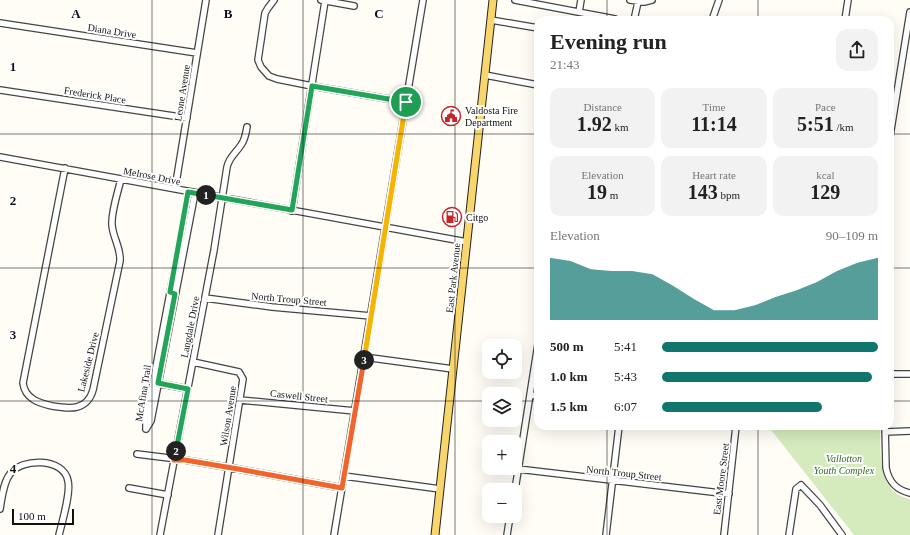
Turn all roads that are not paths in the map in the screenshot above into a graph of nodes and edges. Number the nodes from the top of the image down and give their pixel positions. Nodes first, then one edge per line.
1 (206, 0) edge
2 (274, 0) edge
3 (323, 0) edge
4 (423, 0) edge
5 (493, 0) edge
6 (515, 0) edge
7 (581, 0) edge
8 (630, 0) edge
9 (652, 0) edge
10 (719, 0) edge
11 (848, 0) edge
12 (530, 1) edge
13 (638, 2) junction
14 (354, 6) dead end
15 (579, 12) junction
16 (910, 12) edge
17 (598, 16) edge
18 (635, 16) edge
19 (713, 16) edge
20 (846, 16) edge
21 (491, 20) junction
22 (0, 22) edge
23 (534, 27) edge
24 (197, 53) junction
25 (485, 74) junction
26 (534, 84) edge
27 (312, 86) junction
28 (0, 90) edge
29 (406, 102) junction
30 (894, 111) edge
31 (187, 118) junction
32 (247, 127) dead end
33 (0, 157) edge
34 (64, 168) junction
35 (121, 179) junction
36 (175, 189) junction
37 (192, 192) junction
38 (222, 197) junction
39 (292, 210) junction
40 (385, 228) junction
41 (467, 242) junction
42 (205, 298) junction
43 (371, 316) junction
44 (364, 357) junction
45 (193, 362) junction
46 (453, 369) junction
47 (534, 370) edge
48 (894, 374) edge
49 (910, 374) edge
50 (156, 382) junction
51 (188, 389) junction
52 (530, 395) junction
53 (534, 396) edge
54 (240, 400) junction
55 (151, 405) dead end
56 (355, 411) junction
57 (618, 430) edge
58 (736, 430) edge
59 (885, 430) edge
60 (894, 430) edge
61 (910, 431) edge
62 (522, 444) edge
63 (137, 454) dead end
64 (174, 460) junction
65 (229, 468) junction
66 (522, 469) edge
67 (344, 476) junction
68 (612, 480) junction
69 (129, 488) dead end
70 (342, 488) junction
71 (440, 489) junction
72 (910, 493) edge
73 (729, 494) junction
74 (168, 495) junction
75 (0, 509) edge
76 (509, 523) edge
77 (59, 535) edge
78 (160, 535) edge
79 (218, 535) edge
80 (334, 535) edge
81 (435, 535) edge
82 (507, 535) edge
83 (606, 535) edge
84 (724, 535) edge
85 (790, 535) edge
86 (842, 535) edge

1 - 24 street, Leone Avenue
2 - 27 street
3 - 14 street
3 - 27 street
4 - 29 street
5 - 21 main road, East Park Avenue
6 - 12 street
7 - 15 street
8 - 13 street
9 - 13 street
10 - 19 street
11 - 20 street
12 - 15 street
13 - 18 street
15 - 17 street
16 - 30 street
21 - 23 street
21 - 25 main road, East Park Avenue
22 - 24 street, Diana Drive
24 - 31 street, Leone Avenue
25 - 26 street
25 - 41 main road, East Park Avenue
27 - 29 street
27 - 39 street
28 - 31 street, Frederick Place
29 - 40 street
31 - 36 street, Leone Avenue
32 - 38 street, Langdale Drive
33 - 34 street, Melrose Drive
34 - 35 street, Melrose Drive
34 - 35 street, Lakeside Drive
35 - 36 street, Melrose Drive
36 - 37 street, Melrose Drive
37 - 38 street, Melrose Drive
37 - 50 street, McAfina Trail
38 - 39 street, Melrose Drive
38 - 42 street, Langdale Drive
39 - 40 street, Melrose Drive
40 - 41 street, Melrose Drive
40 - 43 street
41 - 46 main road, East Park Avenue
42 - 43 street, North Troup Street
42 - 45 street, Langdale Drive
43 - 44 street
44 - 46 street
44 - 56 street
45 - 51 street, Langdale Drive
45 - 54 street, Wilson Avenue
46 - 71 main road, East Park Avenue
47 - 52 street
48 - 49 street
50 - 51 street
50 - 55 street, McAfina Trail
51 - 64 street, Langdale Drive
52 - 53 street
52 - 62 street
54 - 56 street, Caswell Street
54 - 65 street, Wilson Avenue
56 - 67 street
57 - 68 street
58 - 73 street, East Moore Street
59 - 72 street
60 - 61 street
63 - 64 street
64 - 65 street
64 - 74 street, Langdale Drive
65 - 70 street
65 - 79 street, Wilson Avenue
66 - 68 street, North Troup Street
67 - 70 street
67 - 71 street
68 - 73 street, North Troup Street
68 - 83 street
69 - 74 street
70 - 80 street
71 - 81 main road, East Park Avenue
73 - 84 street, East Moore Street
74 - 78 street, Langdale Drive
75 - 77 street
76 - 82 street
85 - 86 street

